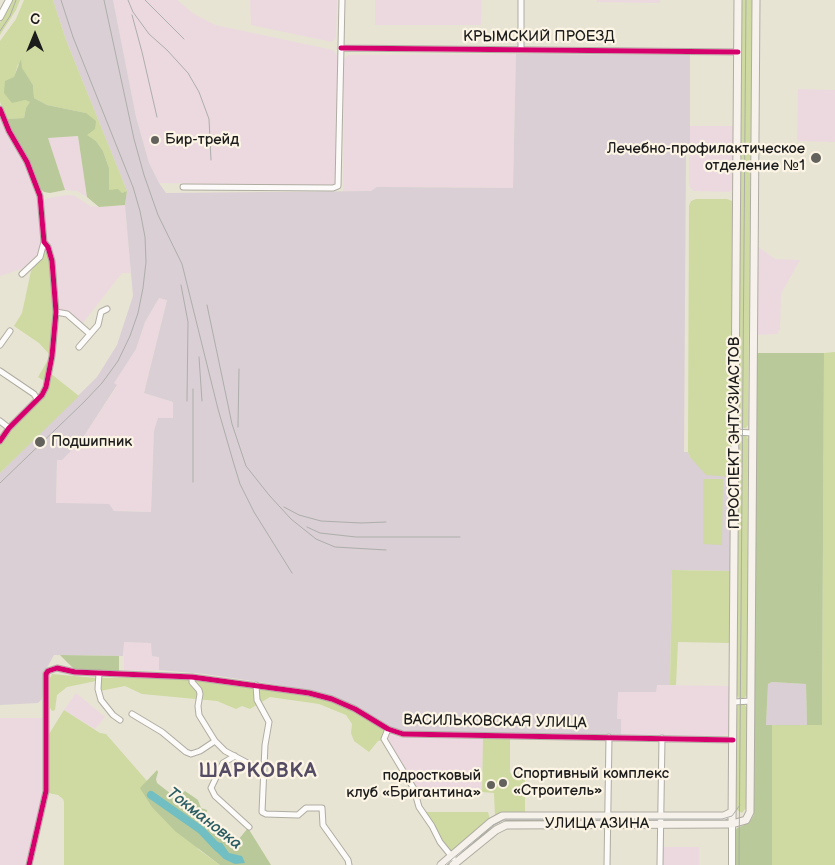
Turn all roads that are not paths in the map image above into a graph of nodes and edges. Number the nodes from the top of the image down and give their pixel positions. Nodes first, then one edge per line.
1 (9, 0) edge
2 (342, 0) edge
3 (521, 0) edge
4 (738, 0) edge
5 (756, 0) edge
6 (0, 18) edge
7 (341, 48) junction
8 (521, 50) junction
9 (738, 52) junction
10 (0, 109) edge
11 (183, 187) dead end
12 (44, 242) junction
13 (22, 274) dead end
14 (107, 309) dead end
15 (56, 312) junction
16 (10, 331) dead end
17 (90, 334) junction
18 (0, 345) edge
19 (79, 347) dead end
20 (0, 371) edge
21 (37, 399) junction
22 (0, 421) edge
23 (9, 428) junction
24 (735, 432) junction
25 (752, 433) junction
26 (0, 441) edge
27 (99, 673) junction
28 (192, 676) junction
29 (256, 685) junction
30 (751, 701) junction
31 (734, 702) junction
32 (132, 714) dead end
33 (120, 720) dead end
34 (388, 729) junction
35 (609, 737) junction
36 (662, 738) junction
37 (733, 740) junction
38 (215, 741) junction
39 (236, 756) junction
40 (264, 769) junction
41 (732, 812) junction
42 (608, 820) junction
43 (661, 820) junction
44 (732, 824) junction
45 (249, 827) dead end
46 (451, 856) junction
47 (455, 864) edge
48 (29, 865) edge
49 (349, 865) edge
50 (441, 865) edge
51 (607, 865) edge
52 (660, 865) edge
53 (732, 865) edge

1 - 6 street
2 - 7 street
3 - 8 street
4 - 9 main road, ПРОСПЕКТ ЭНТУЗИАСТОВ
5 - 25 main road, ПРОСПЕКТ ЭНТУЗИАСТОВ
7 - 8 street, КРЫМСКИЙ ПРОЕЗД
7 - 11 street
8 - 9 street, КРЫМСКИЙ ПРОЕЗД
9 - 24 main road, ПРОСПЕКТ ЭНТУЗИАСТОВ
10 - 12 street
12 - 13 street
12 - 15 street
14 - 17 street
15 - 17 street
15 - 21 street
16 - 18 street
17 - 19 street
20 - 21 street
21 - 23 street
22 - 23 street
23 - 26 street
24 - 25 street
24 - 31 main road, ПРОСПЕКТ ЭНТУЗИАСТОВ
25 - 30 main road, ПРОСПЕКТ ЭНТУЗИАСТОВ
27 - 28 street, ВАСИЛЬКОВСКАЯ УЛИЦА
27 - 33 street
27 - 48 street, ВАСИЛЬКОВСКАЯ УЛИЦА
28 - 29 street, ВАСИЛЬКОВСКАЯ УЛИЦА
28 - 38 street
29 - 34 street, ВАСИЛЬКОВСКАЯ УЛИЦА
29 - 40 street
30 - 31 street
30 - 44 main road, ПРОСПЕКТ ЭНТУЗИАСТОВ
31 - 37 main road, ПРОСПЕКТ ЭНТУЗИАСТОВ
32 - 38 street
34 - 35 street, ВАСИЛЬКОВСКАЯ УЛИЦА
34 - 46 street
35 - 36 street, ВАСИЛЬКОВСКАЯ УЛИЦА
35 - 42 street
36 - 37 street, ВАСИЛЬКОВСКАЯ УЛИЦА
36 - 43 street
37 - 41 main road, ПРОСПЕКТ ЭНТУЗИАСТОВ
38 - 39 street
39 - 40 street
39 - 45 street
40 - 49 street
41 - 43 main road, УЛИЦА АЗИНА
41 - 44 main road, ПРОСПЕКТ ЭНТУЗИАСТОВ
42 - 43 main road, УЛИЦА АЗИНА
42 - 46 main road, УЛИЦА АЗИНА
42 - 47 main road, УЛИЦА АЗИНА
42 - 51 street
43 - 44 main road, УЛИЦА АЗИНА
43 - 52 street
44 - 53 street, ПРОСПЕКТ ЭНТУЗИАСТОВ
46 - 47 street
46 - 50 main road, УЛИЦА АЗИНА

